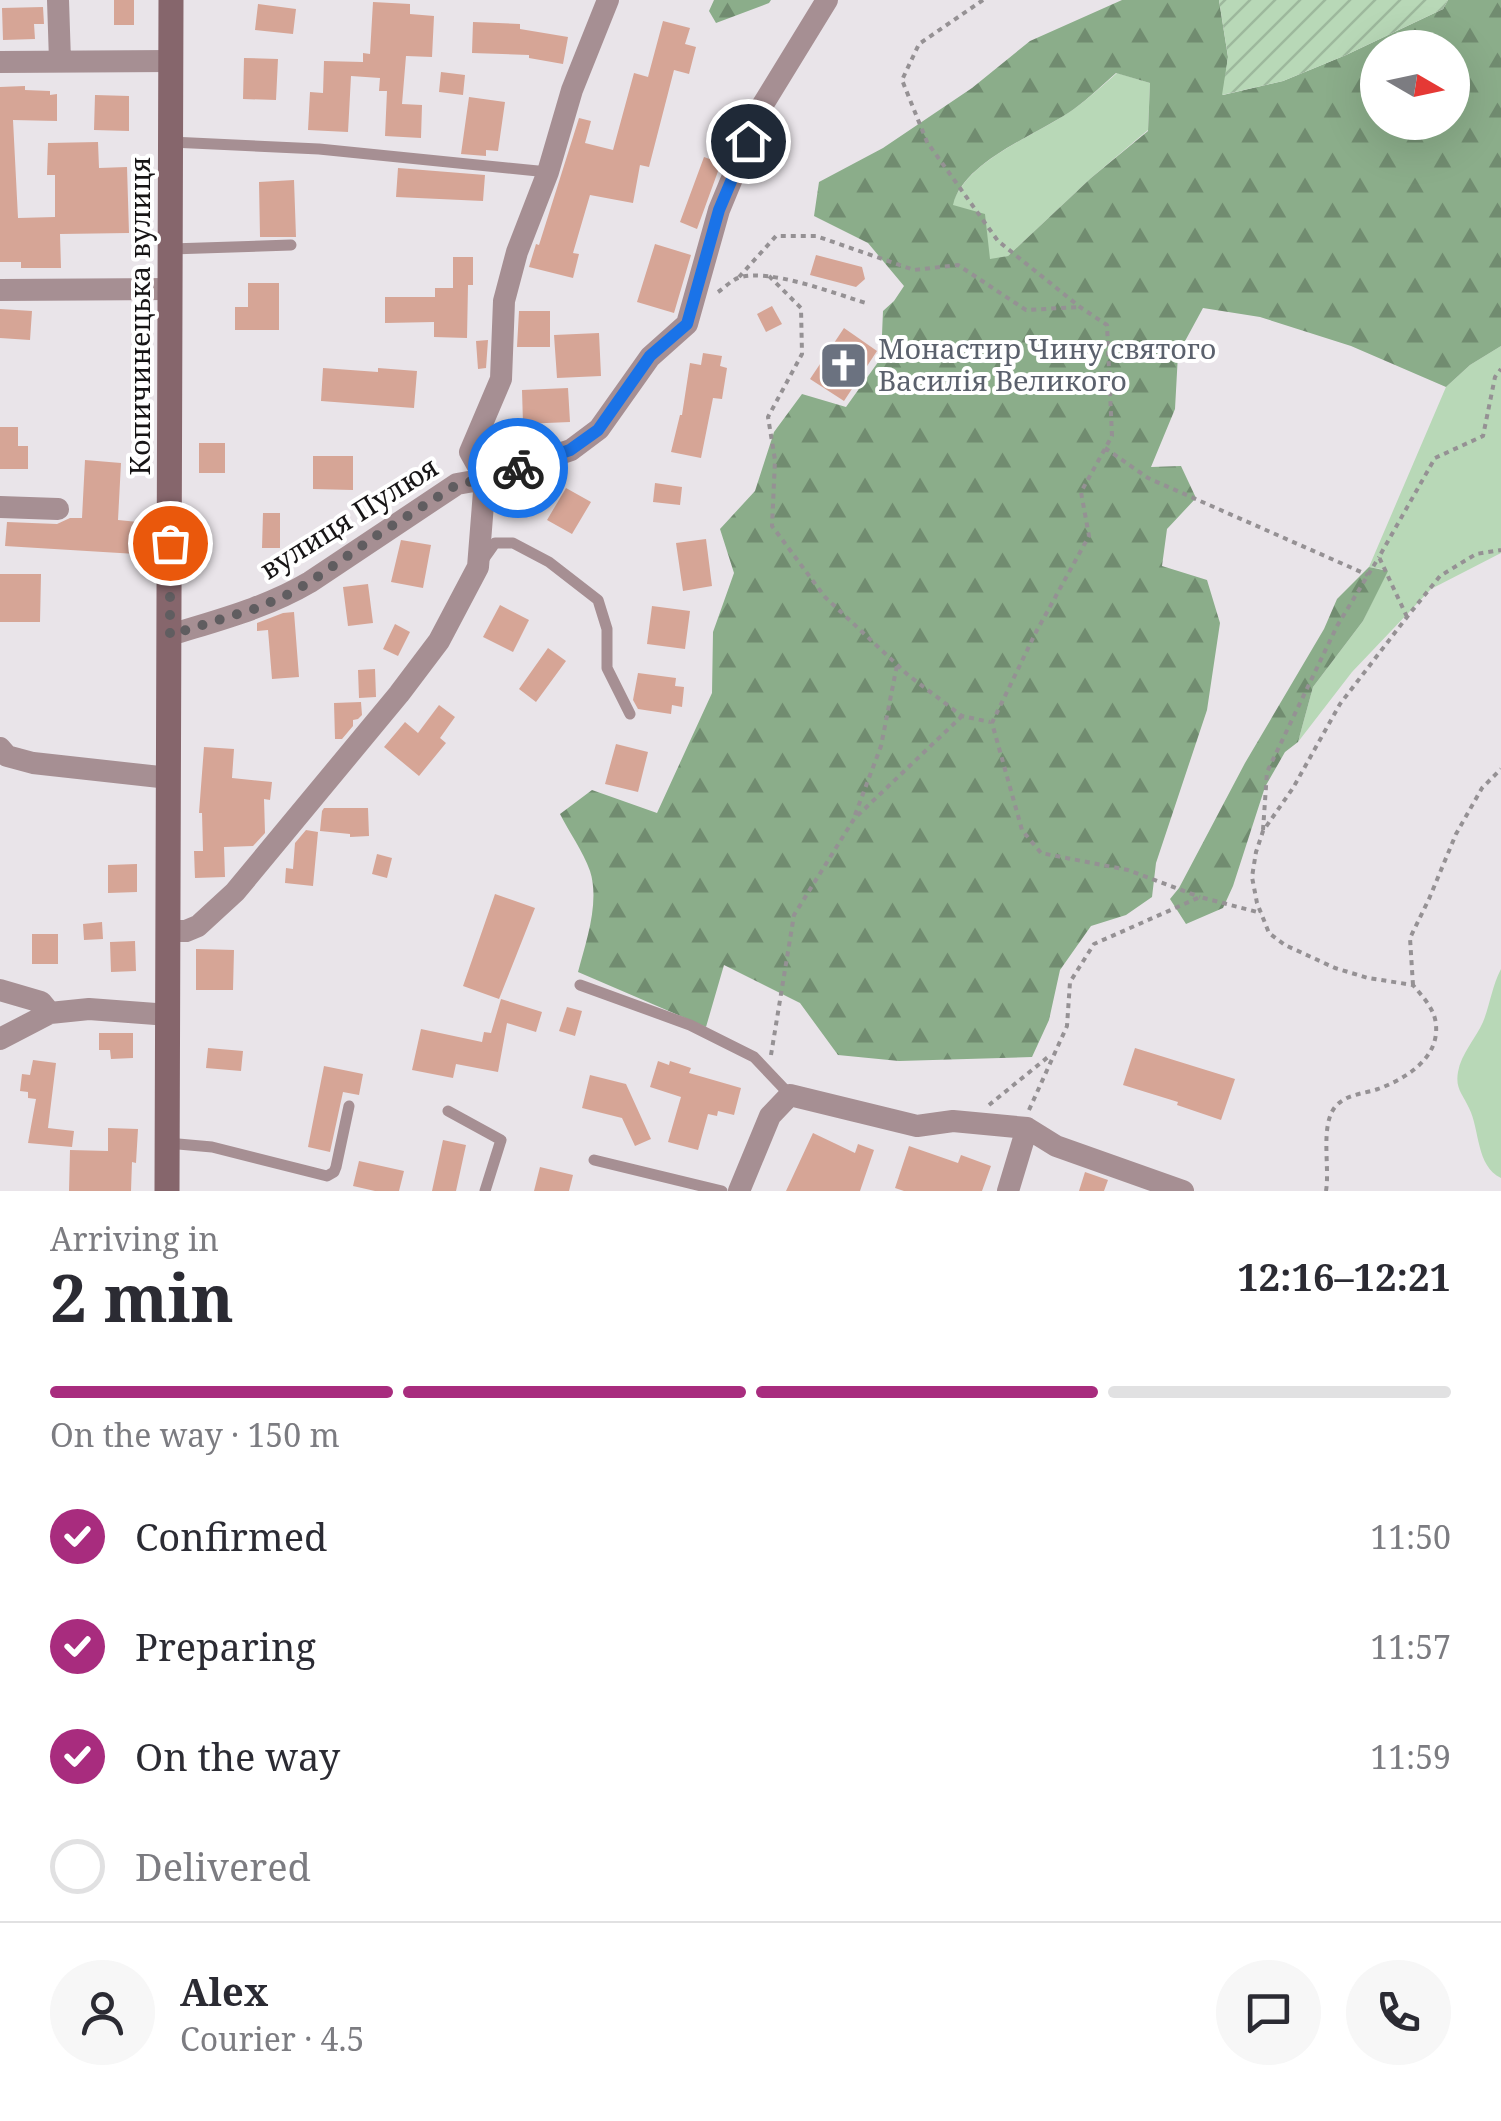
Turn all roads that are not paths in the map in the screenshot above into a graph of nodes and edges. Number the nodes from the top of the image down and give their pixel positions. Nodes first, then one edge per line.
1 (58, 0) edge
2 (171, 0) edge
3 (608, 0) edge
4 (827, 0) edge
5 (60, 61) junction
6 (171, 61) junction
7 (0, 62) edge
8 (170, 142) junction
9 (548, 172) junction
10 (291, 245) dead end
11 (170, 248) junction
12 (170, 289) junction
13 (0, 290) edge
14 (486, 479) junction
15 (0, 507) edge
16 (58, 509) dead end
17 (478, 568) junction
18 (170, 635) junction
19 (630, 714) dead end
20 (0, 748) edge
21 (169, 778) junction
22 (169, 931) junction
23 (580, 985) dead end
24 (0, 990) edge
25 (50, 1012) junction
26 (169, 1015) junction
27 (0, 1039) edge
28 (790, 1095) junction
29 (349, 1106) dead end
30 (448, 1111) dead end
31 (1028, 1117) junction
32 (167, 1143) junction
33 (594, 1160) dead end
34 (167, 1191) edge
35 (485, 1191) edge
36 (722, 1191) edge
37 (739, 1191) edge
38 (1008, 1191) edge
39 (1183, 1191) edge

1 - 5 street
2 - 6 main road, Копичинецька вулиця
3 - 9 street
4 - 14 street, вулиця Пулюя
5 - 6 street
5 - 7 street
6 - 8 main road, Копичинецька вулиця
8 - 9 lane
8 - 11 main road, Копичинецька вулиця
9 - 14 street
10 - 11 lane
11 - 12 main road, Копичинецька вулиця
12 - 13 street
12 - 18 main road, Копичинецька вулиця
14 - 17 street
14 - 18 street, вулиця Пулюя
15 - 16 street
17 - 19 lane
17 - 22 street
18 - 21 main road, Копичинецька вулиця
20 - 21 street
21 - 22 main road, Копичинецька вулиця
22 - 26 main road, Копичинецька вулиця
23 - 28 lane
24 - 25 street
25 - 26 street
25 - 27 street
26 - 32 main road, Копичинецька вулиця
28 - 31 street
28 - 37 street
29 - 32 lane
30 - 35 lane
31 - 38 street
31 - 39 street
32 - 34 main road, Копичинецька вулиця
33 - 36 lane

